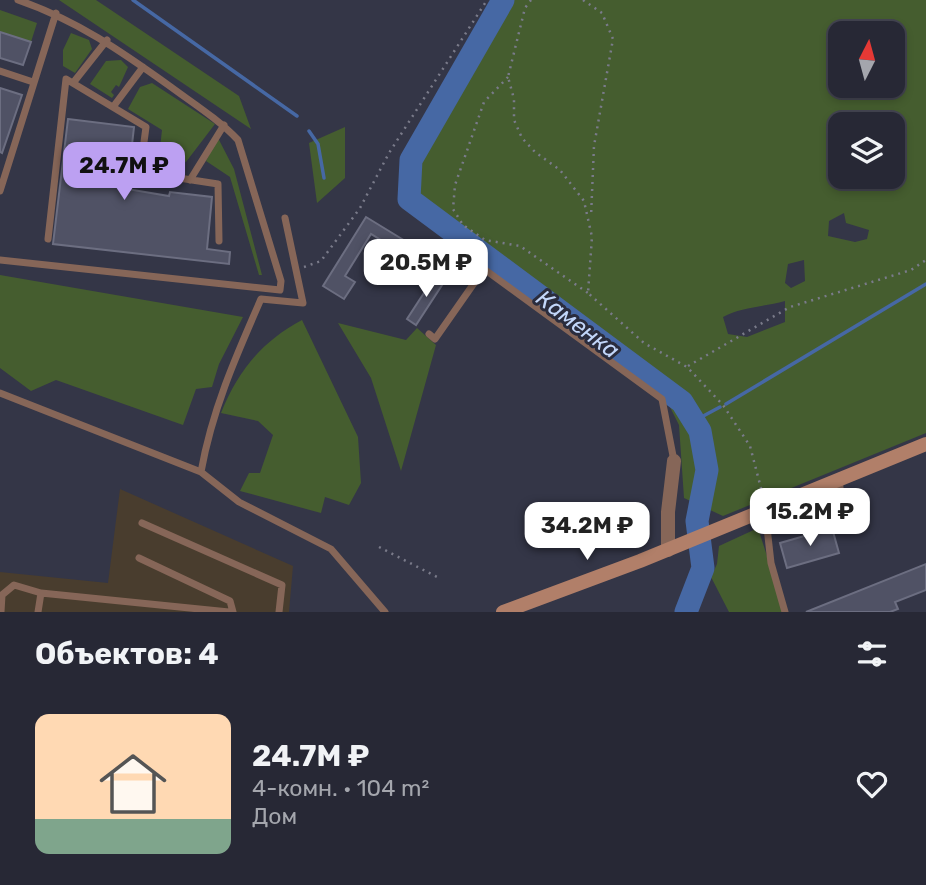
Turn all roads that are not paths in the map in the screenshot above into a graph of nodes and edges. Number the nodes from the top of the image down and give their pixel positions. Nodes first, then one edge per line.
1 (18, 0) edge
2 (56, 13) junction
3 (107, 40) junction
4 (143, 67) junction
5 (0, 71) edge
6 (33, 82) junction
7 (73, 83) junction
8 (113, 107) junction
9 (224, 125) junction
10 (190, 180) junction
11 (0, 191) edge
12 (285, 218) dead end
13 (48, 239) dead end
14 (219, 241) dead end
15 (0, 260) edge
16 (429, 334) dead end
17 (0, 393) edge
18 (926, 444) edge
19 (674, 461) joint
20 (201, 472) junction
21 (839, 479) junction
22 (856, 498) dead end
23 (842, 499) junction
24 (765, 510) junction
25 (843, 514) dead end
26 (142, 523) dead end
27 (668, 550) junction
28 (139, 558) dead end
29 (41, 593) junction
30 (210, 611) edge
31 (1, 612) edge
32 (38, 612) edge
33 (231, 612) edge
34 (279, 612) edge
35 (385, 612) edge
36 (503, 612) edge
37 (785, 612) edge

1 - 2 lane
2 - 3 lane
2 - 6 lane
3 - 4 lane
3 - 7 lane
4 - 8 lane
4 - 9 lane
5 - 6 lane
6 - 11 lane
7 - 8 lane
7 - 13 lane
8 - 10 lane
9 - 10 lane
9 - 15 lane
10 - 14 lane
12 - 20 lane
16 - 19 lane
17 - 20 lane
18 - 21 street
19 - 27 street
20 - 35 lane
21 - 23 lane
21 - 24 street
22 - 23 lane
23 - 25 lane
24 - 27 street
24 - 37 lane
26 - 34 lane
27 - 36 street
28 - 33 lane
29 - 30 lane
29 - 31 lane
29 - 32 lane
30 - 33 lane

